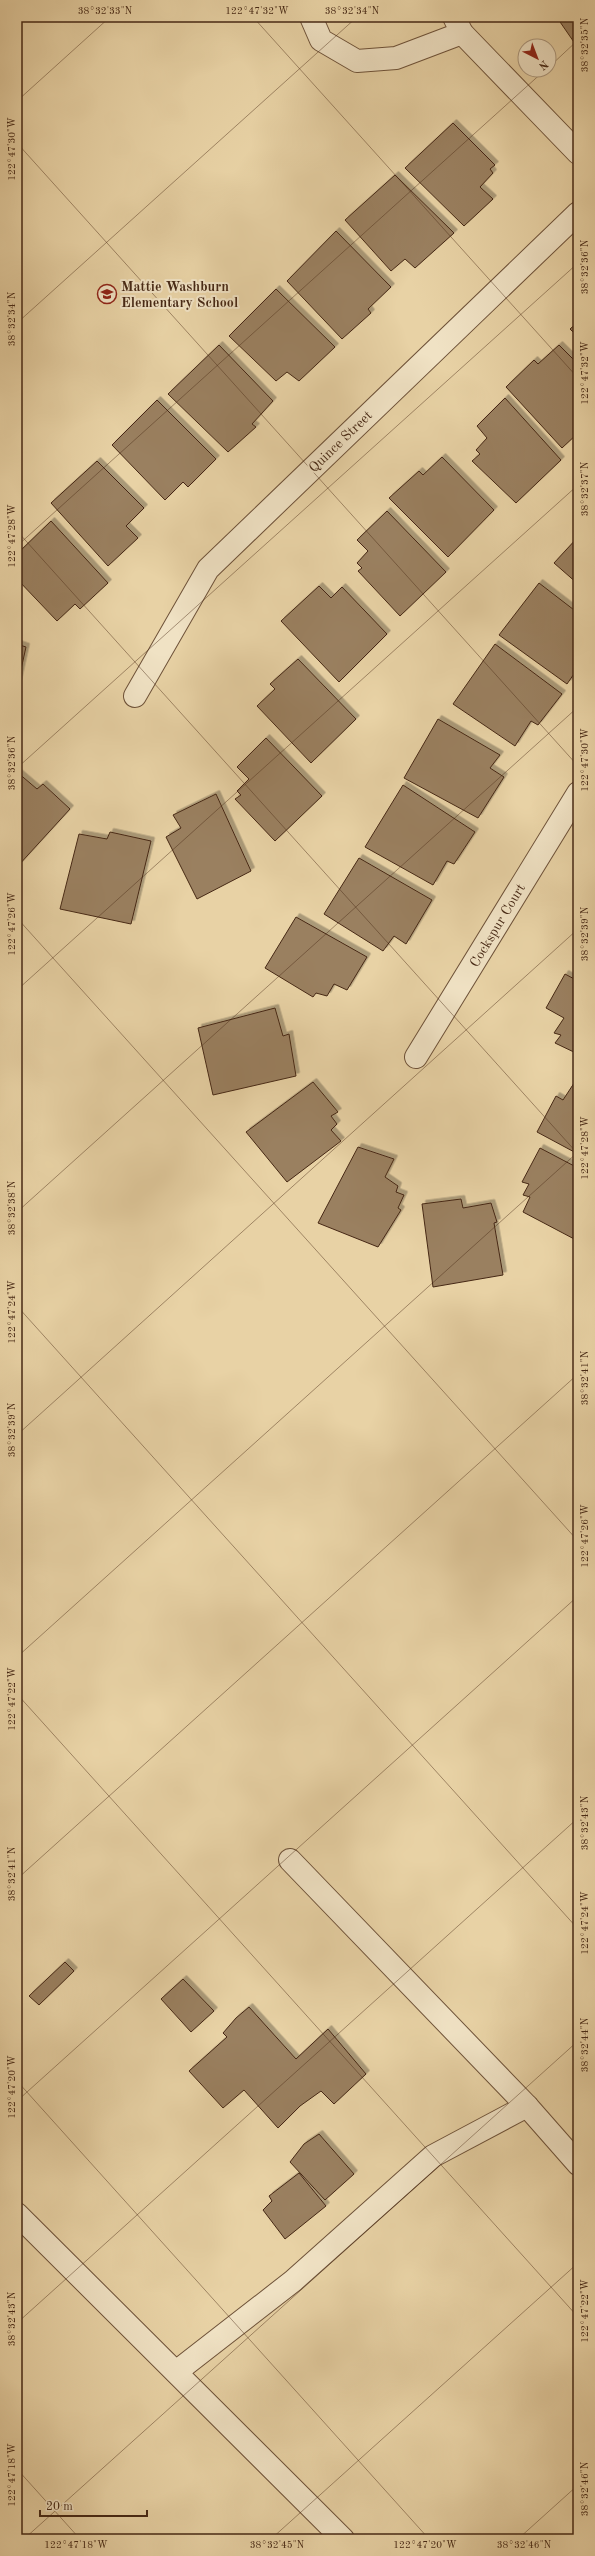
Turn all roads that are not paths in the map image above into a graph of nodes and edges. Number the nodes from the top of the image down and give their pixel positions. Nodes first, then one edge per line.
1 (311, 17) edge
2 (458, 25) edge
3 (578, 153) edge
4 (578, 213) edge
5 (135, 696) dead end
6 (578, 793) edge
7 (416, 1057) dead end
8 (290, 1860) dead end
9 (526, 2106) junction
10 (578, 2164) edge
11 (17, 2214) edge
12 (176, 2372) junction
13 (343, 2539) edge

1 - 2 street
2 - 3 street
4 - 5 street, Quince Street
6 - 7 street, Cockspur Court
8 - 9 street
9 - 10 street
9 - 12 street
11 - 12 street
12 - 13 street

